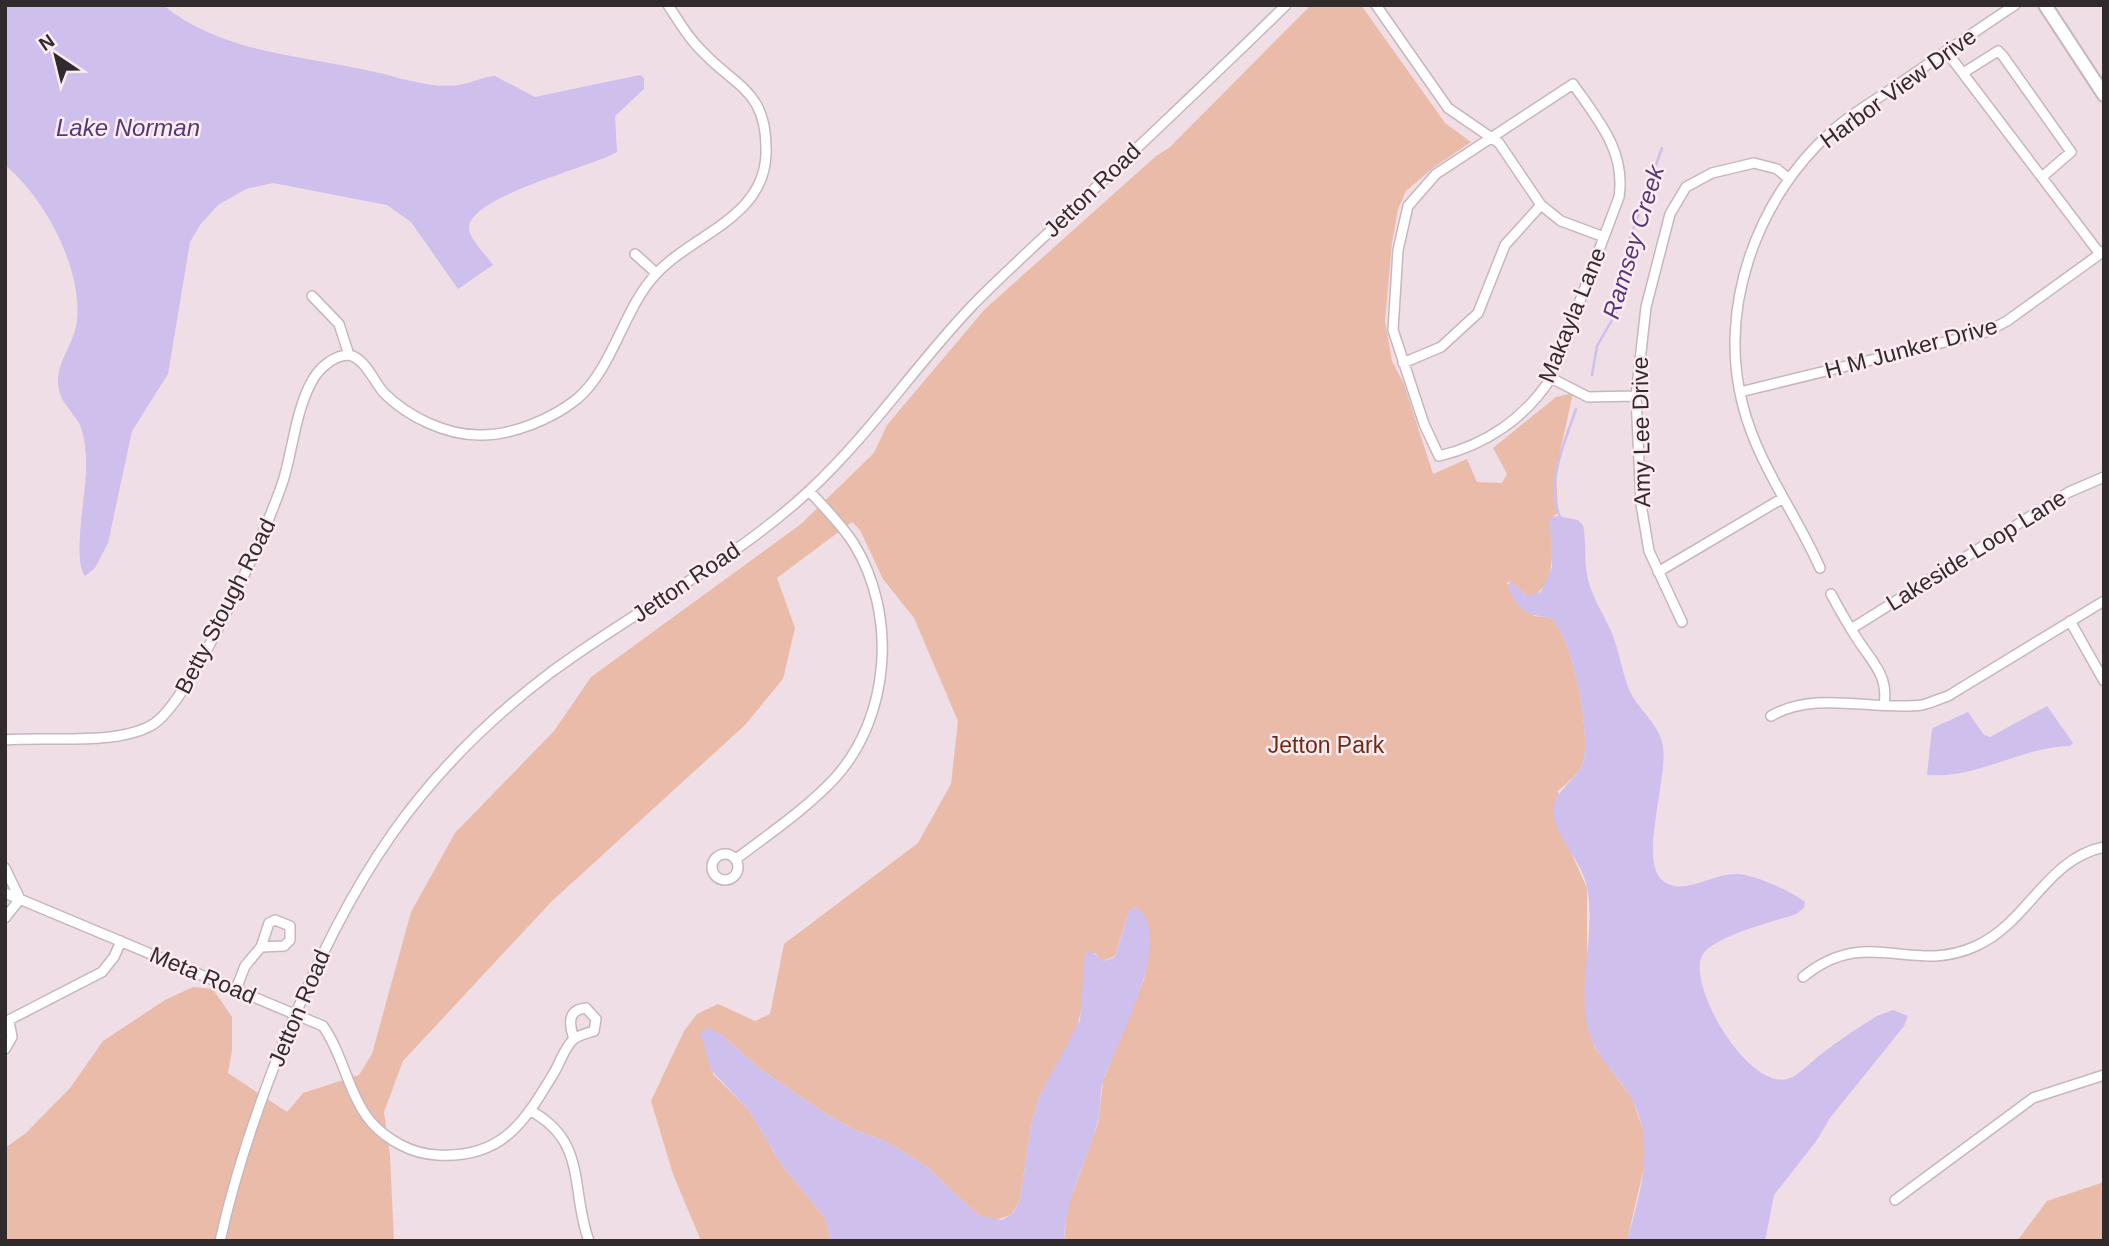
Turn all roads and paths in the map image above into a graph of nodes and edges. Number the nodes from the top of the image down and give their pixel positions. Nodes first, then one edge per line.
1 (668, 5) edge
2 (1286, 5) edge
3 (1376, 5) edge
4 (2015, 5) edge
5 (2045, 5) edge
6 (1946, 51) junction
7 (1963, 73) junction
8 (2104, 95) edge
9 (1492, 139) junction
10 (2042, 177) junction
11 (1789, 178) junction
12 (1541, 205) junction
13 (1604, 237) junction
14 (2102, 253) edge
15 (635, 254) dead end
16 (656, 274) junction
17 (312, 296) dead end
18 (349, 355) junction
19 (1403, 363) junction
20 (1551, 378) junction
21 (1740, 392) junction
22 (1636, 396) junction
23 (2104, 477) edge
24 (809, 491) junction
25 (1783, 498) junction
26 (1820, 568) dead end
27 (1658, 572) junction
28 (1831, 594) dead end
29 (2104, 601) edge
30 (2070, 621) junction
31 (1682, 622) dead end
32 (1851, 629) junction
33 (2104, 681) edge
34 (1884, 705) junction
35 (1770, 716) dead end
36 (5, 740) edge
37 (2104, 847) edge
38 (736, 859) dead end
39 (5, 868) edge
40 (5, 893) edge
41 (20, 899) junction
42 (5, 918) edge
43 (121, 941) junction
44 (261, 947) dead end
45 (1803, 977) dead end
46 (236, 989) junction
47 (296, 1014) junction
48 (7, 1022) edge
49 (574, 1039) dead end
50 (5, 1049) edge
51 (2104, 1075) edge
52 (531, 1111) junction
53 (1895, 1200) dead end
54 (220, 1241) edge
55 (589, 1241) edge

1 - 16 street
2 - 24 street, Jetton Road
3 - 9 street
4 - 6 street, Harbor View Drive
5 - 8 main road
6 - 7 street
6 - 11 street, Harbor View Drive
7 - 10 street
7 - 10 street
9 - 12 street
9 - 13 street, Makayla Lane
9 - 19 street, Makayla Lane
10 - 14 street
11 - 21 street, Harbor View Drive
11 - 22 street, Amy Lee Drive
12 - 13 street
12 - 19 street
13 - 20 street, Makayla Lane
14 - 21 street, H M Junker Drive
15 - 16 street
16 - 18 street
17 - 18 street
18 - 36 street, Betty Stough Road
19 - 20 street, Makayla Lane
20 - 22 street
21 - 25 street, Harbor View Drive
22 - 27 street, Amy Lee Drive
23 - 32 street, Lakeside Loop Lane
24 - 38 street
24 - 47 street, Jetton Road
25 - 26 street, Harbor View Drive
25 - 27 street
27 - 31 street, Amy Lee Drive
28 - 32 street
29 - 30 street
30 - 33 street
30 - 34 street
32 - 34 street
34 - 35 street
37 - 45 street
39 - 41 street
40 - 41 street, Meta Road
41 - 42 street
41 - 43 street, Meta Road
43 - 46 street, Meta Road
43 - 48 street
44 - 46 street
46 - 47 street, Meta Road
47 - 52 street, Meta Road
47 - 54 street, Jetton Road
48 - 50 street
49 - 52 street, Meta Road
51 - 53 street
52 - 55 street

